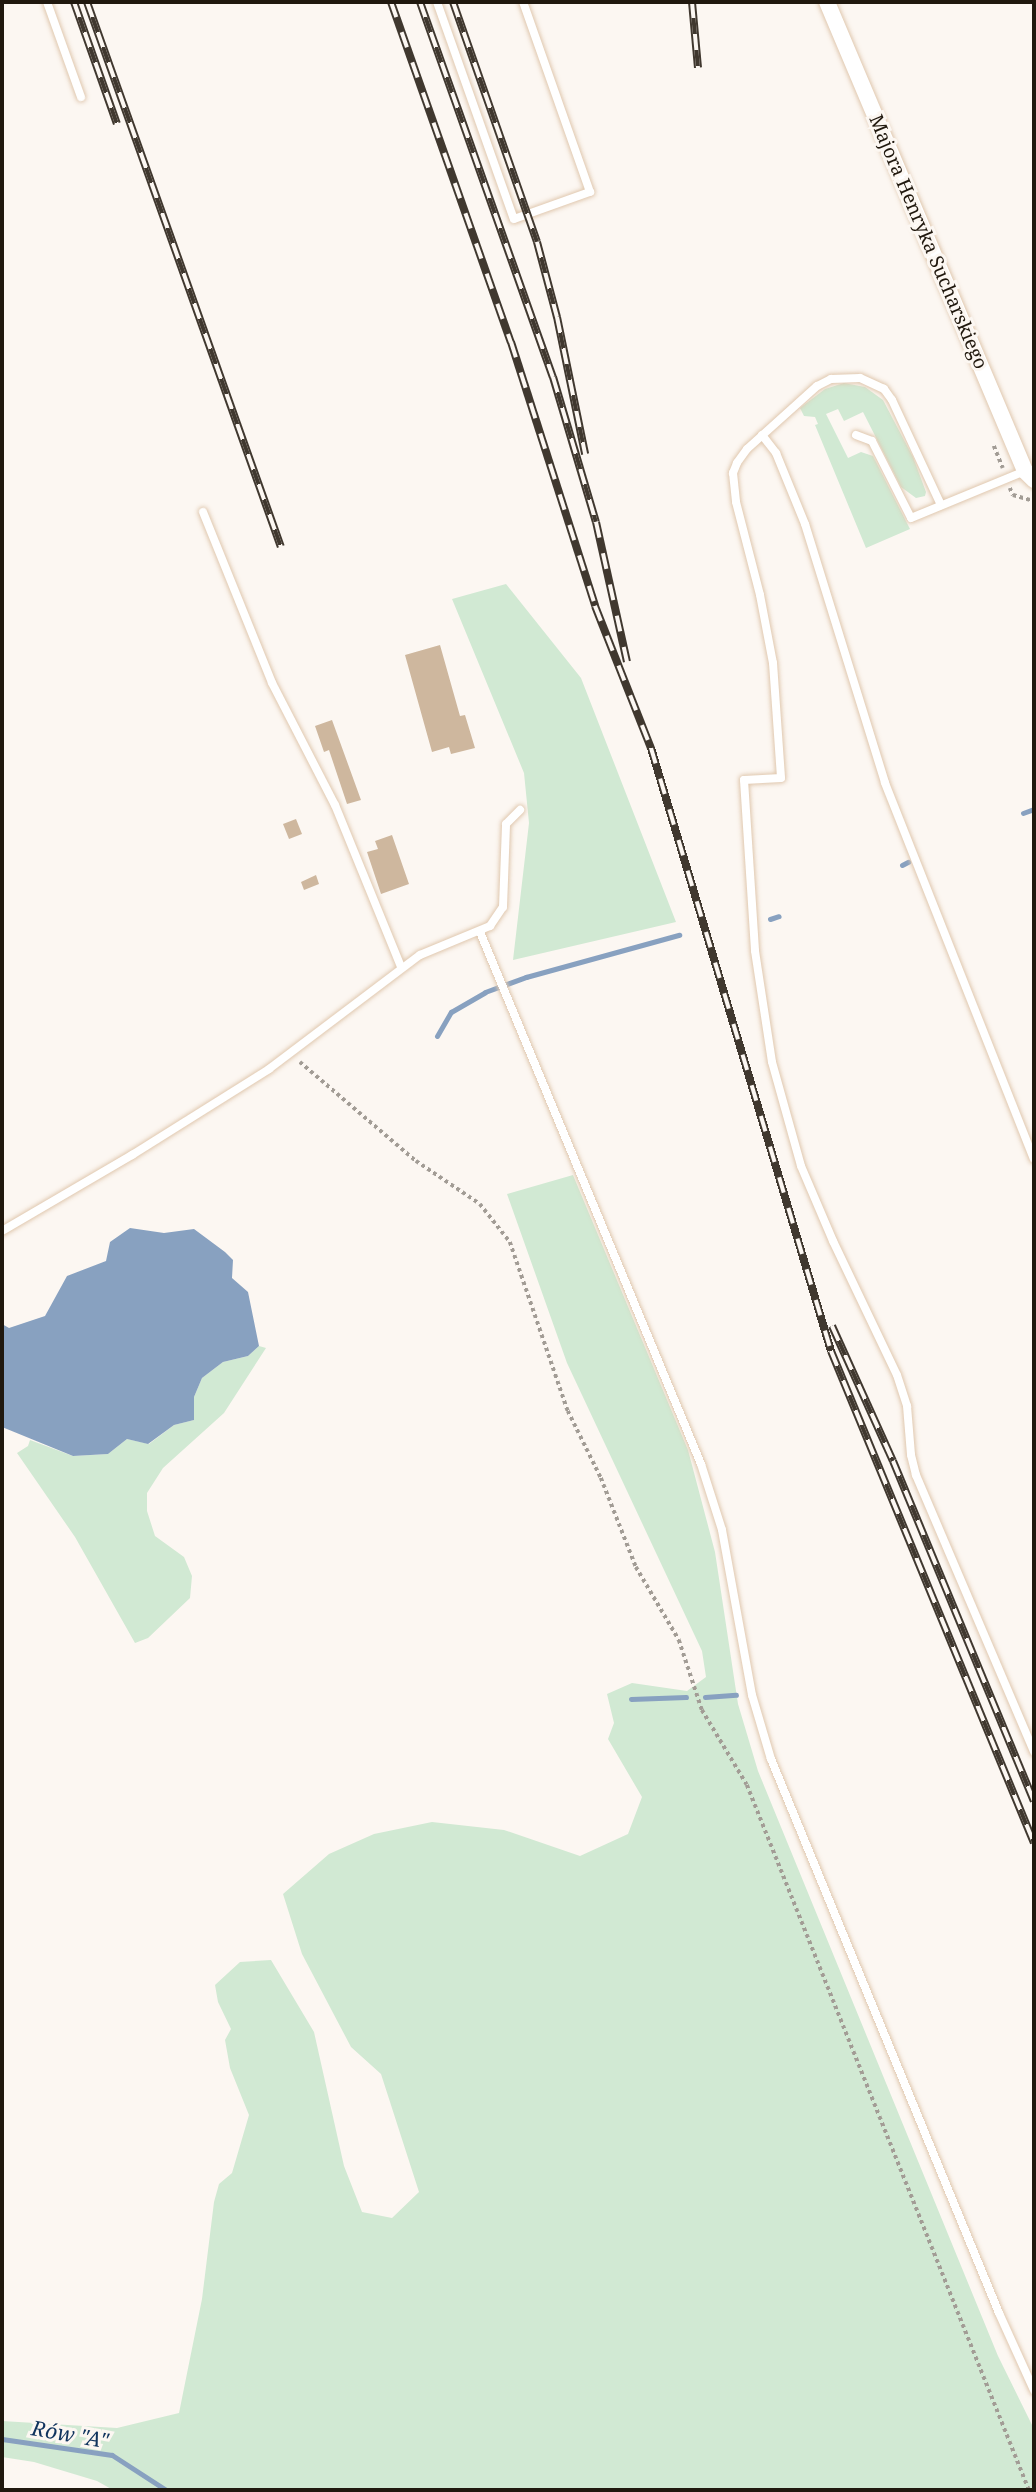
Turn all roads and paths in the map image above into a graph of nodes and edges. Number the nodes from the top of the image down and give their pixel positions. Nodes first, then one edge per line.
1 (47, 2) edge
2 (437, 2) edge
3 (523, 2) edge
4 (827, 2) edge
5 (81, 97) dead end
6 (762, 435) junction
7 (856, 435) dead end
8 (1030, 475) edge
9 (1010, 488) dead end
10 (1034, 501) edge
11 (941, 505) junction
12 (203, 512) dead end
13 (520, 810) dead end
14 (480, 932) junction
15 (401, 967) junction
16 (290, 1053) junction
17 (1034, 1159) edge
18 (2, 1231) edge
19 (1034, 1752) edge
20 (1034, 2390) edge
21 (1029, 2490) edge

1 - 5 lane
2 - 3 lane
4 - 8 street, Majora Henryka Sucharskiego
6 - 11 lane
6 - 17 lane
6 - 19 lane
7 - 11 lane
8 - 11 lane
9 - 10 path
12 - 15 lane
13 - 14 lane
14 - 15 lane
14 - 20 lane
15 - 16 lane
16 - 18 lane
16 - 21 path

